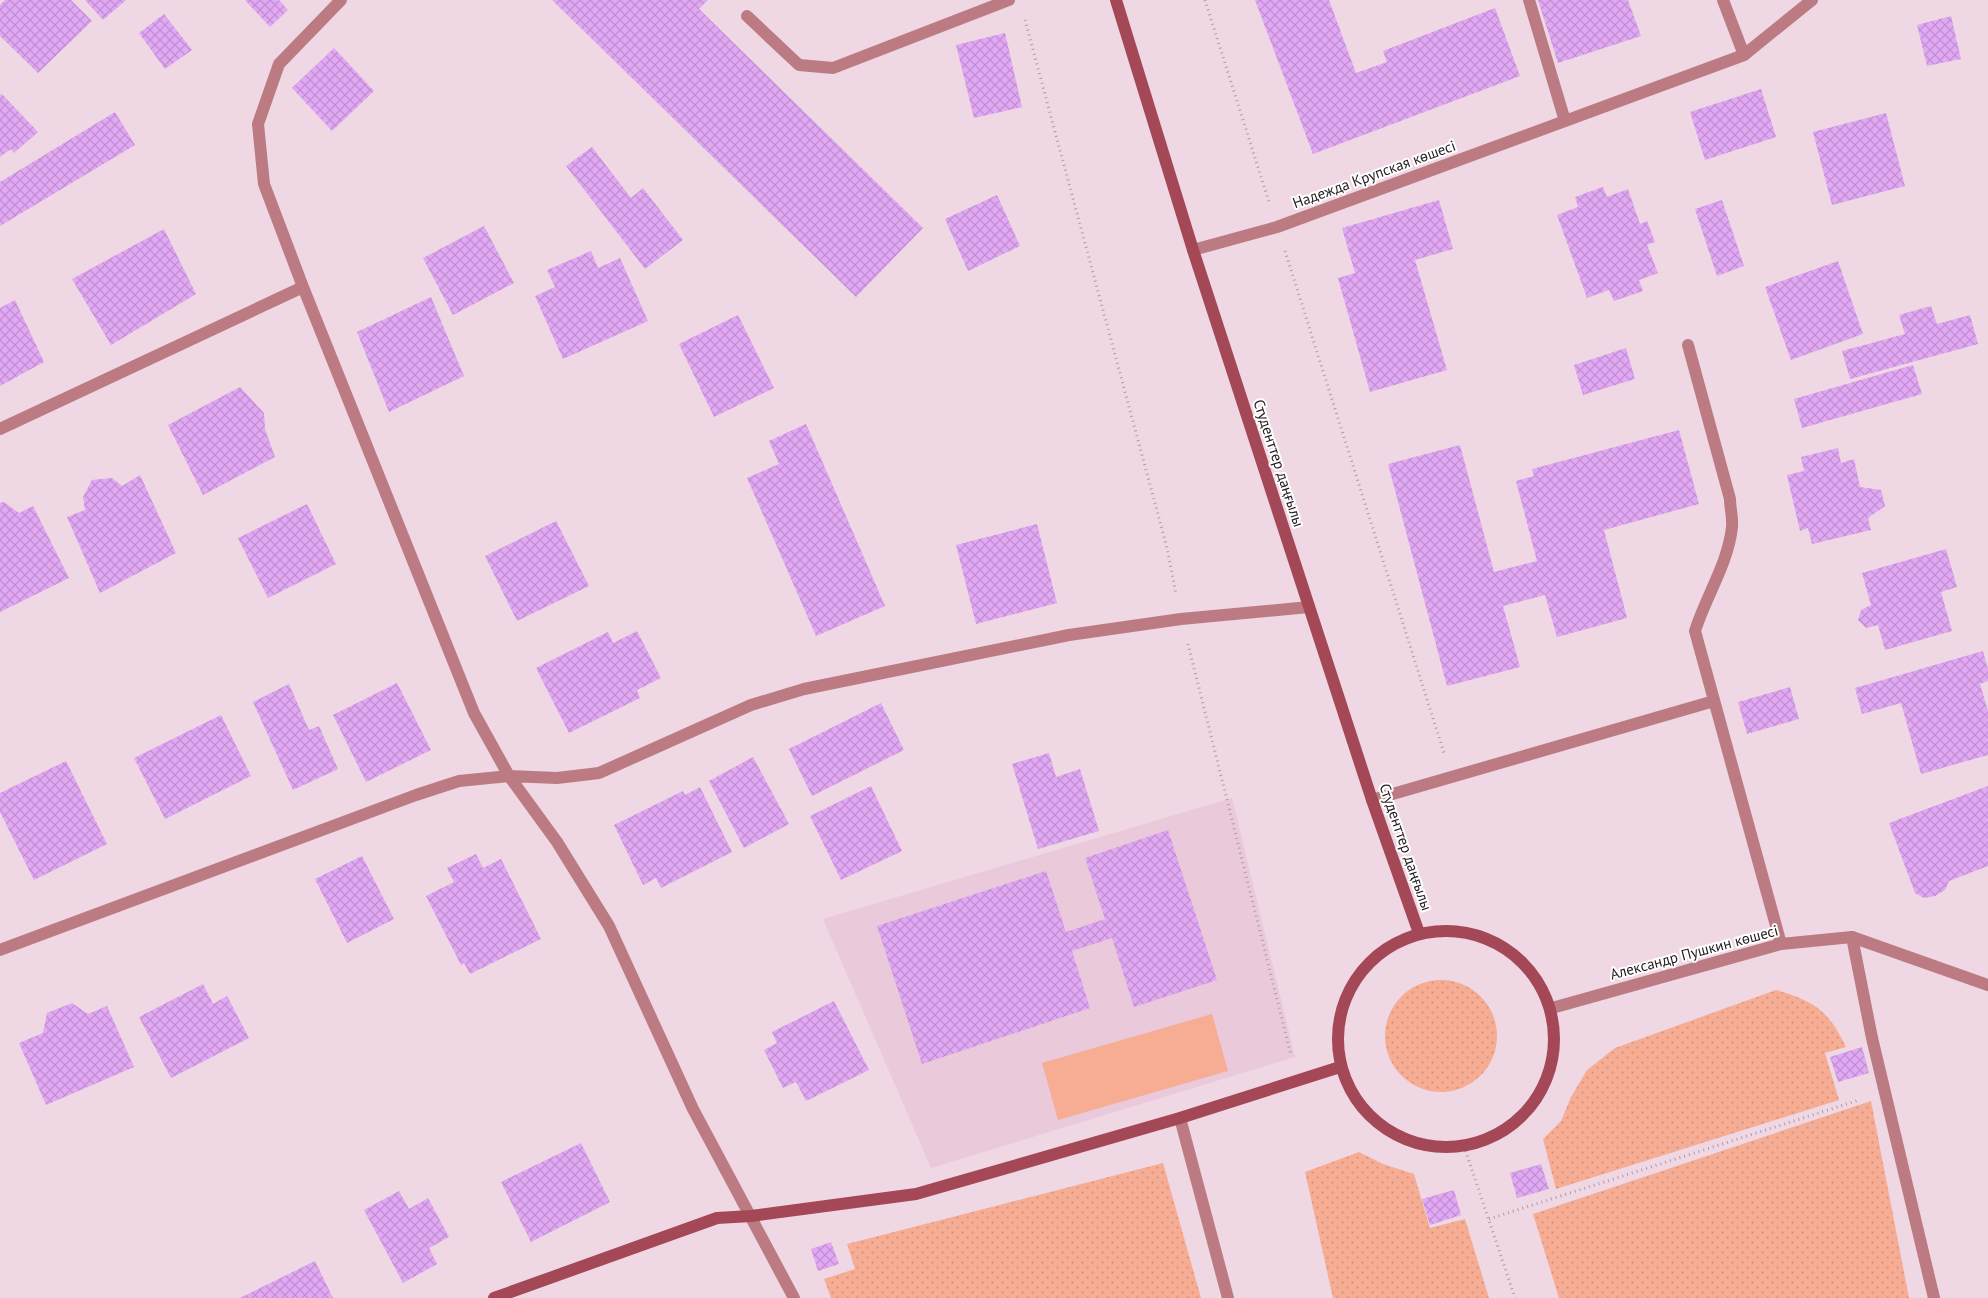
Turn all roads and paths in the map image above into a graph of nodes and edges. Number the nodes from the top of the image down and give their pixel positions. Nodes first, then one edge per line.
1 (341, 0) edge
2 (1009, 0) edge
3 (1116, 0) edge
4 (1206, 0) edge
5 (1529, 0) edge
6 (1723, 0) edge
7 (1812, 0) edge
8 (747, 16) dead end
9 (1025, 19) dead end
10 (1744, 56) junction
11 (1565, 121) junction
12 (1277, 227) junction
13 (1192, 250) junction
14 (303, 287) junction
15 (1688, 345) dead end
16 (0, 429) edge
17 (1310, 607) junction
18 (1181, 619) junction
19 (1714, 701) junction
20 (509, 776) junction
21 (1451, 776) junction
22 (1372, 800) junction
23 (1419, 933) junction
24 (1852, 937) junction
25 (1781, 944) junction
26 (0, 950) edge
27 (1988, 985) edge
28 (1552, 1008) junction
29 (1340, 1067) junction
30 (1298, 1081) junction
31 (1885, 1092) junction
32 (1180, 1118) junction
33 (1464, 1146) junction
34 (750, 1216) junction
35 (1489, 1219) junction
36 (494, 1298) edge
37 (794, 1298) edge
38 (1228, 1298) edge
39 (1515, 1298) edge
40 (1934, 1298) edge

1 - 14 street
2 - 8 street
3 - 13 street, Студенттер даңғылы
4 - 12 path
5 - 11 street
6 - 10 street
7 - 10 street, Надежда Крупская көшесі
9 - 18 path
10 - 11 street, Надежда Крупская көшесі
11 - 12 street, Надежда Крупская көшесі
12 - 13 street, Надежда Крупская көшесі
12 - 21 path
13 - 17 street, Студенттер даңғылы
14 - 16 street
14 - 20 street
15 - 19 street
17 - 18 street
17 - 22 street, Студенттер даңғылы
18 - 20 street
18 - 30 path
19 - 21 street
19 - 25 street
20 - 26 street
20 - 34 street
21 - 22 street
22 - 23 street, Студенттер даңғылы
23 - 28 street
23 - 29 street
24 - 25 street, Александр Пушкин көшесі
24 - 27 street, Александр Пушкин көшесі
24 - 31 street
25 - 28 street, Александр Пушкин көшесі
28 - 33 street
29 - 30 street
29 - 33 street
30 - 32 street
31 - 35 path
31 - 40 street
32 - 34 street
32 - 38 street
33 - 35 path
34 - 36 street
34 - 37 street
35 - 39 path

